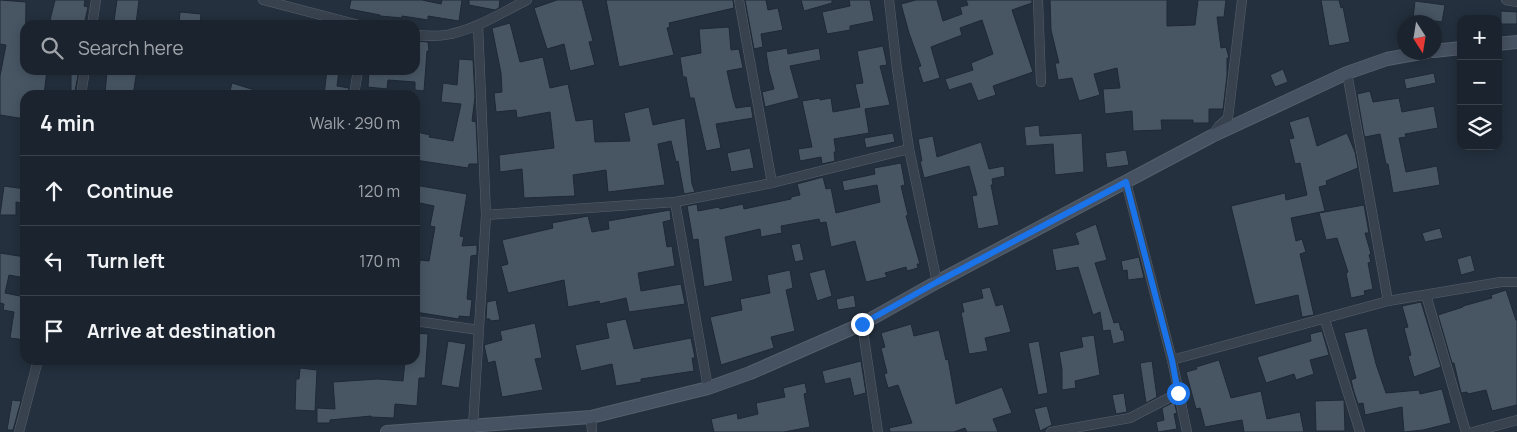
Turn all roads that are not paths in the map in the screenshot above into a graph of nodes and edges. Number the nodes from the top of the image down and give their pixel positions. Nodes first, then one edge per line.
1 (96, 0) edge
2 (263, 0) edge
3 (527, 0) edge
4 (738, 0) edge
5 (889, 0) edge
6 (1038, 0) edge
7 (1242, 0) edge
8 (1506, 0) edge
9 (1517, 2) edge
10 (93, 20) edge
11 (340, 20) edge
12 (478, 25) junction
13 (420, 35) edge
14 (1517, 42) edge
15 (1502, 44) edge
16 (1457, 48) edge
17 (1442, 50) edge
18 (1397, 57) edge
19 (1347, 73) junction
20 (84, 75) edge
21 (357, 75) edge
22 (1041, 82) dead end
23 (82, 90) edge
24 (355, 90) edge
25 (1212, 136) junction
26 (909, 149) junction
27 (772, 182) junction
28 (1126, 182) junction
29 (675, 202) junction
30 (486, 215) junction
31 (937, 282) junction
32 (1517, 282) edge
33 (1426, 295) junction
34 (1388, 301) junction
35 (1325, 320) junction
36 (420, 322) edge
37 (862, 324) junction
38 (479, 330) junction
39 (1172, 360) junction
40 (37, 365) edge
41 (708, 388) junction
42 (1178, 393) junction
43 (591, 417) junction
44 (1517, 420) edge
45 (470, 429) edge
46 (19, 432) edge
47 (387, 432) edge
48 (592, 432) edge
49 (878, 432) edge
50 (1051, 432) edge
51 (1187, 432) edge
52 (1360, 432) edge
53 (1466, 432) edge
54 (1473, 432) edge

1 - 10 street
2 - 11 street
3 - 12 street
4 - 27 street
5 - 26 street
6 - 22 street
7 - 25 street
8 - 9 street
12 - 13 street
12 - 30 street
14 - 15 main road
16 - 17 main road
18 - 19 main road
19 - 25 main road
19 - 34 street
20 - 23 street
21 - 24 street
25 - 28 main road
26 - 27 street
26 - 31 street
27 - 29 street
28 - 31 main road
28 - 39 street
29 - 30 street
29 - 41 street
30 - 38 street
31 - 37 main road
32 - 33 street
33 - 34 street
33 - 53 street
34 - 35 street
35 - 39 street
35 - 52 street
36 - 38 street
37 - 41 main road
37 - 49 street
38 - 45 street
39 - 42 street
40 - 46 street
41 - 43 main road
42 - 50 street
42 - 51 street
43 - 45 main road
43 - 48 street
44 - 54 street
45 - 47 main road

